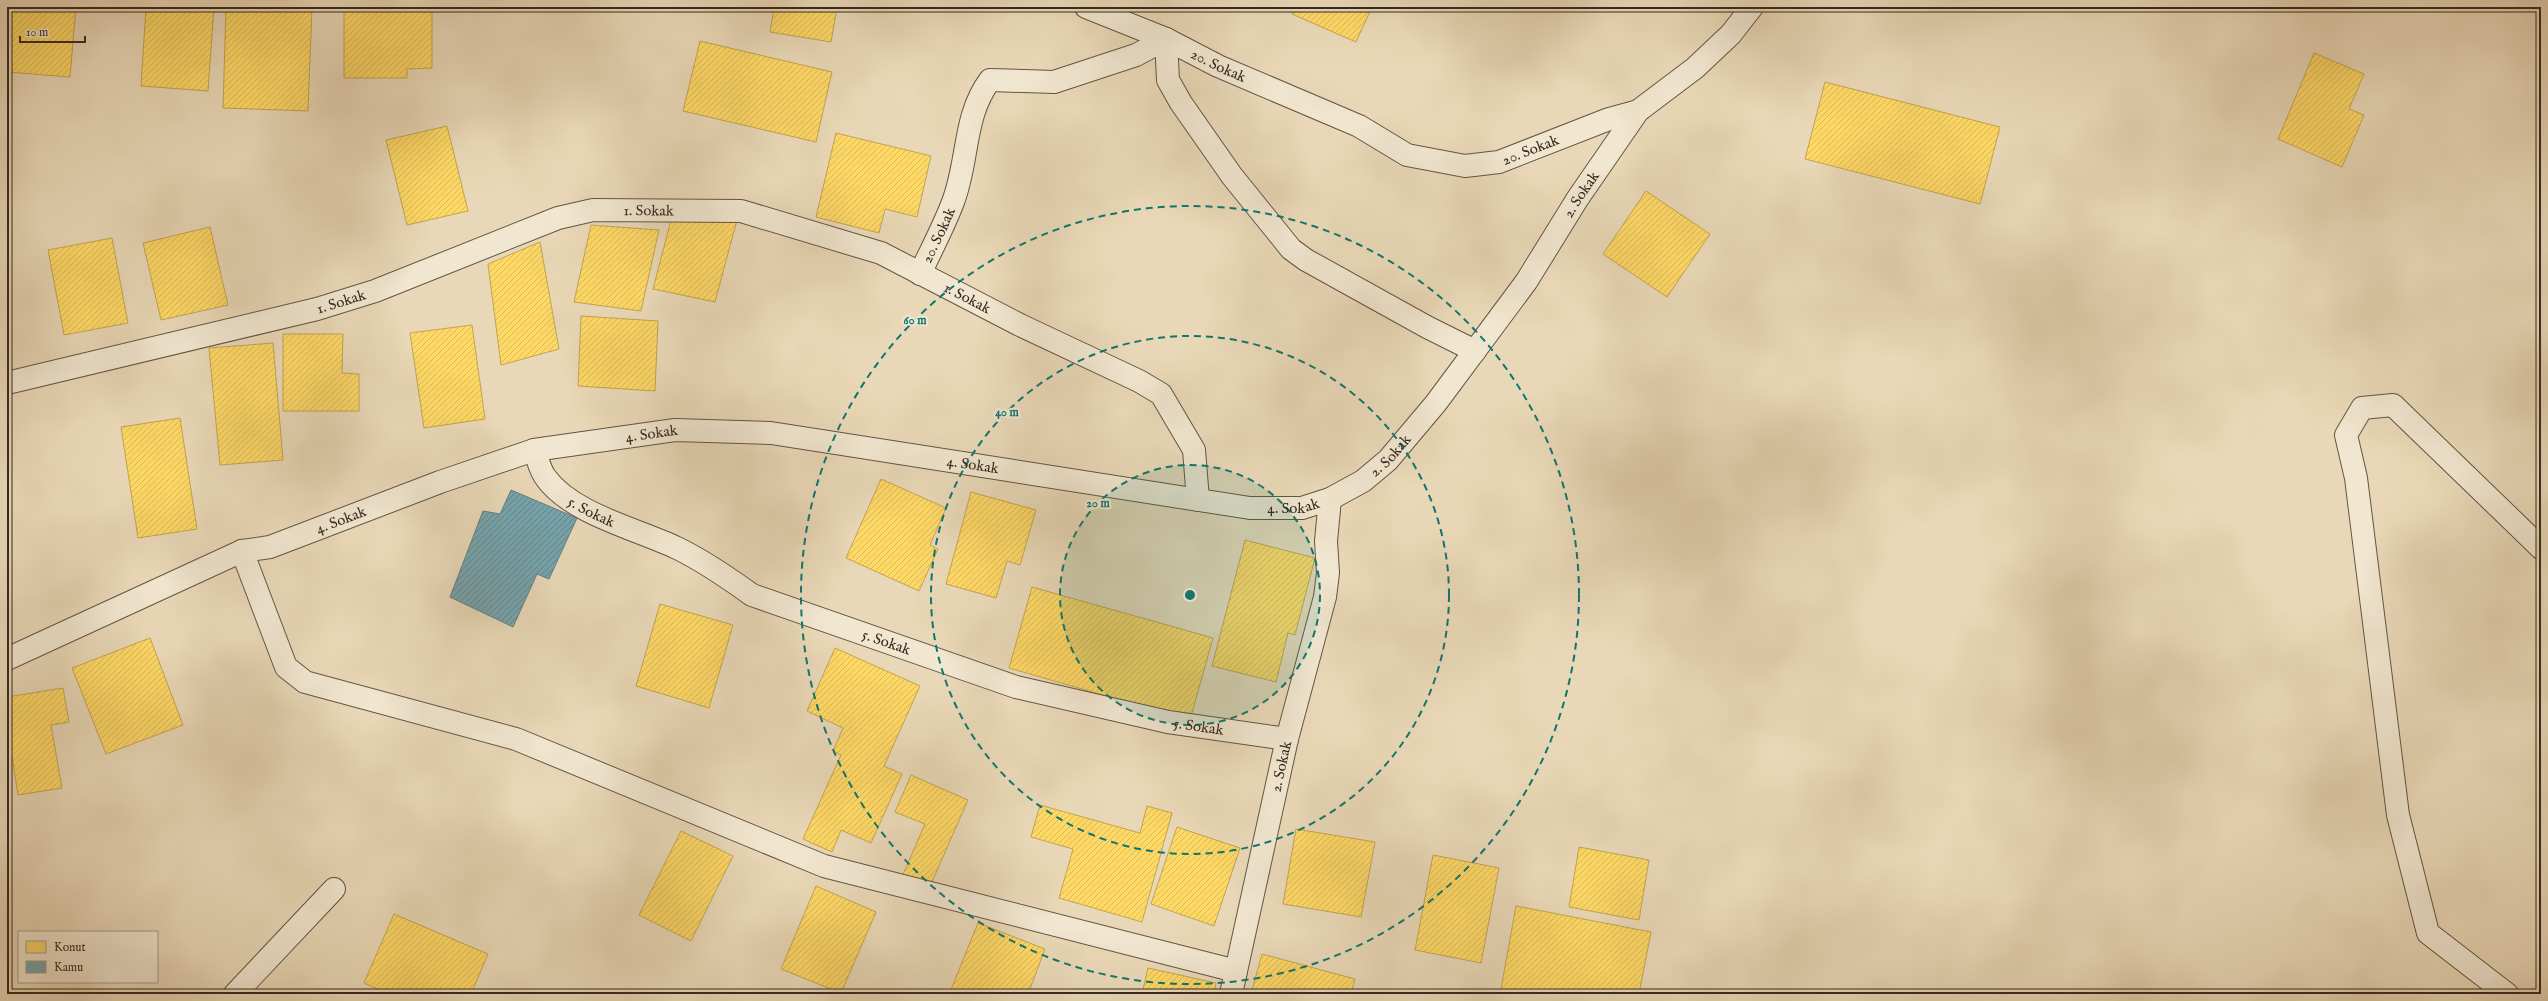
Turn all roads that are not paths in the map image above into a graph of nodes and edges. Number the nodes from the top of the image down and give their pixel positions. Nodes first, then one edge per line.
1 (1086, 7) edge
2 (1752, 7) edge
3 (1166, 39) junction
4 (1638, 111) junction
5 (920, 274) junction
6 (1475, 351) junction
7 (7, 383) edge
8 (534, 450) junction
9 (1330, 499) junction
10 (1198, 500) junction
11 (2541, 548) edge
12 (242, 551) junction
13 (7, 659) edge
14 (1287, 739) junction
15 (334, 889) dead end
16 (1236, 971) junction
17 (235, 994) edge
18 (1231, 994) edge
19 (2507, 994) edge

1 - 3 street
2 - 4 street, 2. Sokak
3 - 4 street, 20. Sokak
3 - 5 street, 20. Sokak
3 - 6 street
4 - 6 street, 2. Sokak
5 - 7 street, 1. Sokak
5 - 10 street, 1. Sokak
6 - 9 street, 2. Sokak
8 - 10 street, 4. Sokak
8 - 12 street, 4. Sokak
8 - 14 street, 5. Sokak
9 - 10 street, 4. Sokak
9 - 14 street, 2. Sokak
11 - 19 street
12 - 13 street, 4. Sokak
12 - 16 street
14 - 16 street, 2. Sokak
15 - 17 street
16 - 18 street, 2. Sokak

